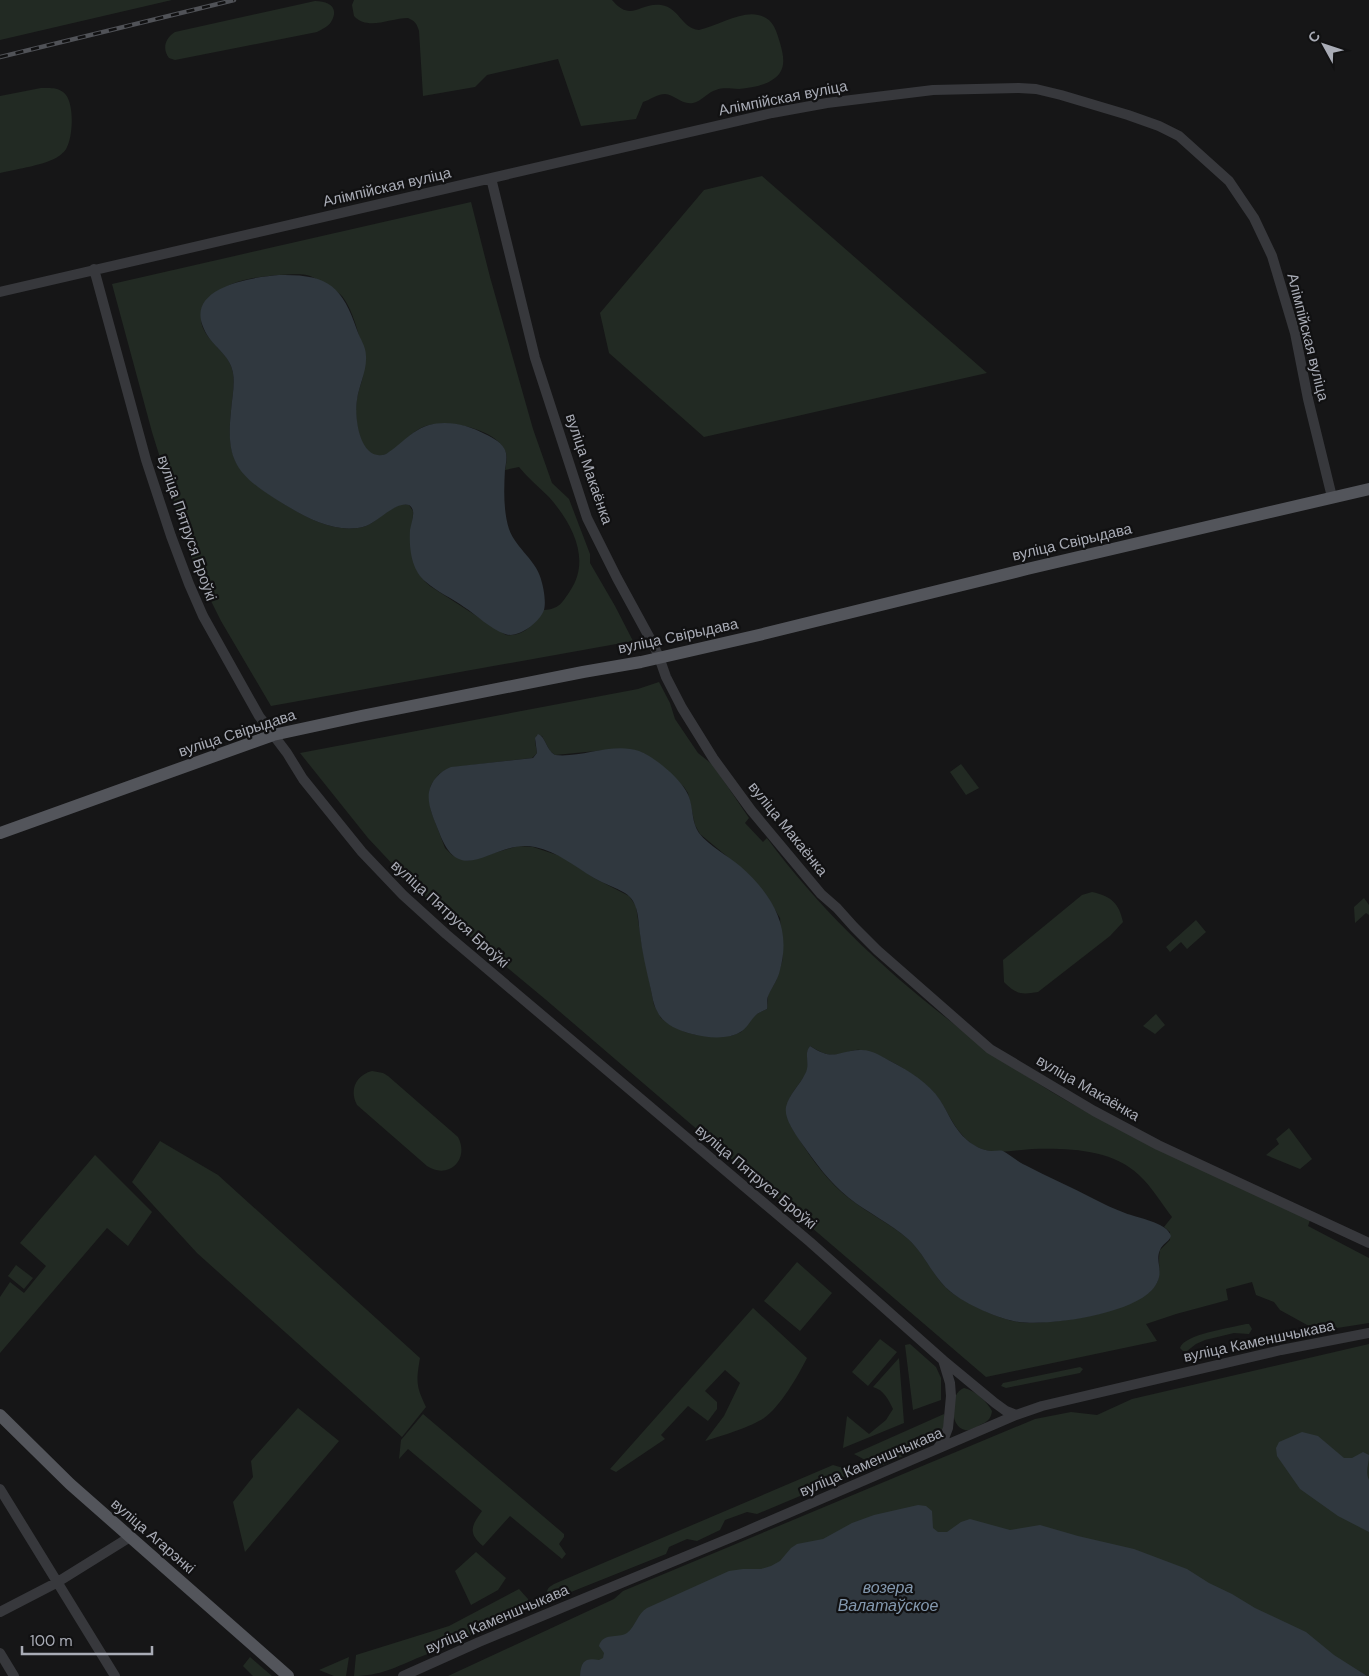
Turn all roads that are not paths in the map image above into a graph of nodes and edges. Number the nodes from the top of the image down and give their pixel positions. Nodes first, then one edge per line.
1 (491, 178) junction
2 (94, 269) junction
3 (0, 292) edge
4 (1369, 489) edge
5 (1332, 497) junction
6 (659, 657) junction
7 (273, 735) junction
8 (0, 833) edge
9 (1369, 1243) edge
10 (1369, 1333) edge
11 (943, 1360) junction
12 (973, 1384) junction
13 (951, 1396) junction
14 (995, 1403) junction
15 (0, 1415) edge
16 (949, 1415) junction
17 (1016, 1415) junction
18 (992, 1426) junction
19 (970, 1436) junction
20 (937, 1450) junction
21 (0, 1489) edge
22 (130, 1537) junction
23 (56, 1583) junction
24 (0, 1612) edge
25 (0, 1653) edge
26 (14, 1676) edge
27 (115, 1676) edge
28 (288, 1676) edge
29 (402, 1676) edge

1 - 2 street, Алімпійская вуліца
1 - 5 street, Алімпійская вуліца
1 - 6 street, вуліца Макаёнка
2 - 3 street, Алімпійская вуліца
2 - 7 street, вуліца Пятруся Броўкі
4 - 5 main road, вуліца Свірыдава
5 - 6 main road, вуліца Свірыдава
6 - 7 main road, вуліца Свірыдава
6 - 9 street, вуліца Макаёнка
7 - 8 main road, вуліца Свірыдава
7 - 11 street, вуліца Пятруся Броўкі
10 - 17 street, вуліца Каменшчыкава
11 - 12 street, вуліца Пятруся Броўкі
11 - 13 street
12 - 13 street
12 - 14 street
13 - 16 street
14 - 17 street
14 - 18 street
15 - 22 main road, вуліца Агарэнкі
16 - 19 street
16 - 20 street
17 - 18 street, вуліца Каменшчыкава
18 - 19 street, вуліца Каменшчыкава
19 - 20 street, вуліца Каменшчыкава
20 - 29 street, вуліца Каменшчыкава
21 - 23 street
22 - 23 street
22 - 28 main road, вуліца Агарэнкі
23 - 24 street
23 - 27 street
25 - 26 street

